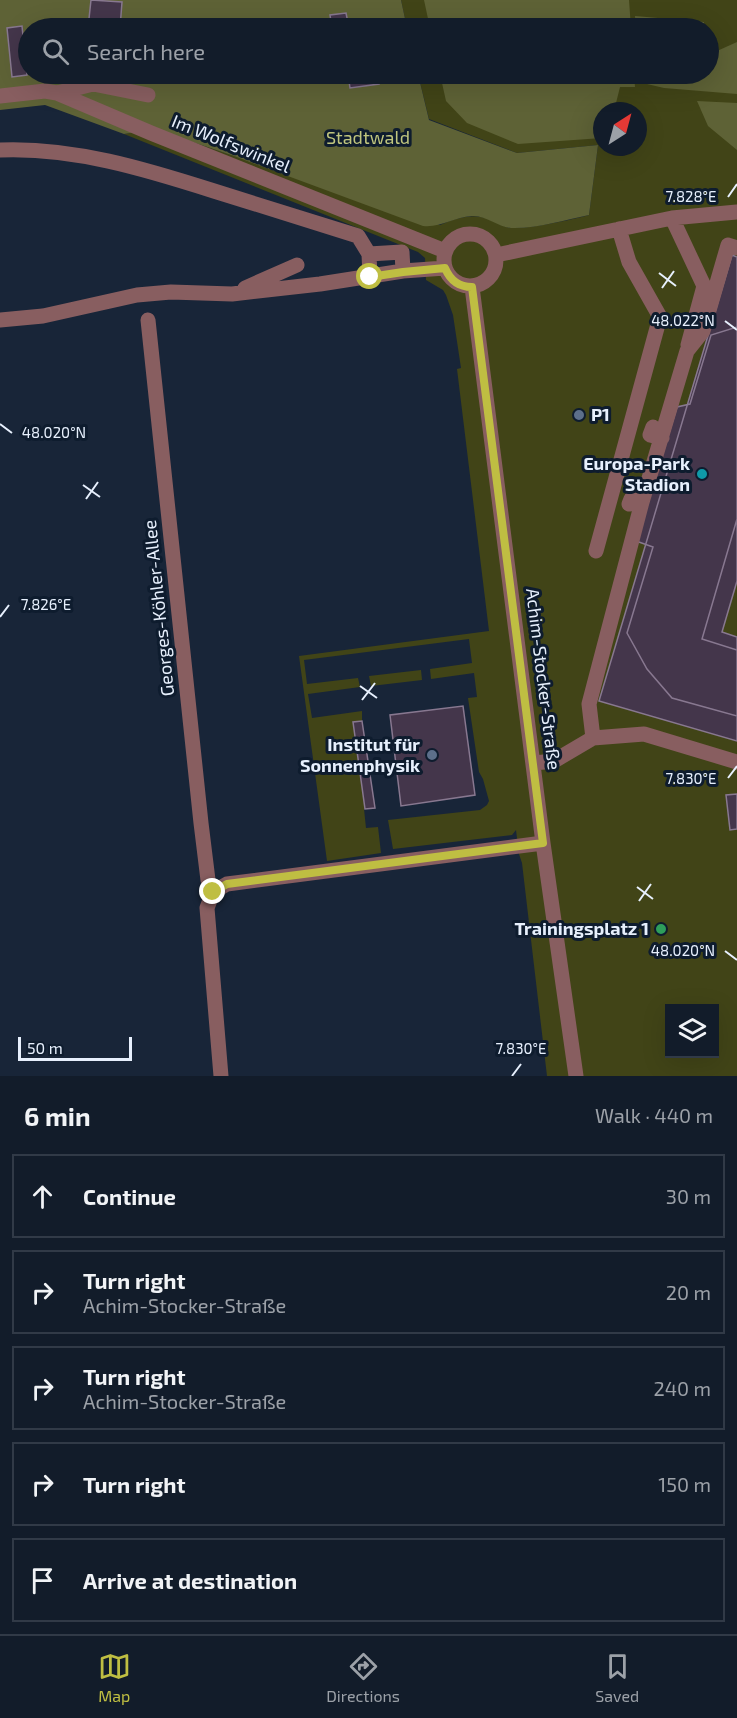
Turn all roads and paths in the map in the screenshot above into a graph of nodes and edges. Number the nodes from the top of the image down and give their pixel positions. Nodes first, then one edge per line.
1 (57, 93) junction
2 (148, 95) dead end
3 (0, 96) edge
4 (0, 150) edge
5 (737, 212) edge
6 (672, 218) junction
7 (619, 229) junction
8 (729, 243) edge
9 (445, 251) junction
10 (369, 254) junction
11 (496, 255) junction
12 (297, 265) dead end
13 (445, 268) junction
14 (403, 272) junction
15 (370, 277) junction
16 (472, 287) junction
17 (232, 294) junction
18 (0, 320) edge
19 (148, 320) dead end
20 (687, 351) junction
21 (596, 550) dead end
22 (593, 738) junction
23 (737, 762) edge
24 (534, 763) junction
25 (543, 843) junction
26 (213, 892) junction
27 (222, 1076) edge
28 (576, 1076) edge

1 - 2 street
1 - 3 street, Im Wolfswinkel
1 - 9 street, Im Wolfswinkel
4 - 10 street
5 - 6 street
6 - 7 street
6 - 20 street
7 - 11 street
7 - 21 street
8 - 20 street
9 - 11 street
9 - 13 street
10 - 14 street
10 - 15 street
11 - 16 street
12 - 17 street
13 - 14 street
13 - 16 street
14 - 15 street
15 - 17 street
16 - 24 street, Achim-Stocker-Straße
17 - 18 street
19 - 26 street, Georges-Köhler-Allee
20 - 22 street
22 - 23 street
22 - 24 street
24 - 25 street, Achim-Stocker-Straße
25 - 26 street
25 - 28 street, Achim-Stocker-Straße
26 - 27 street

